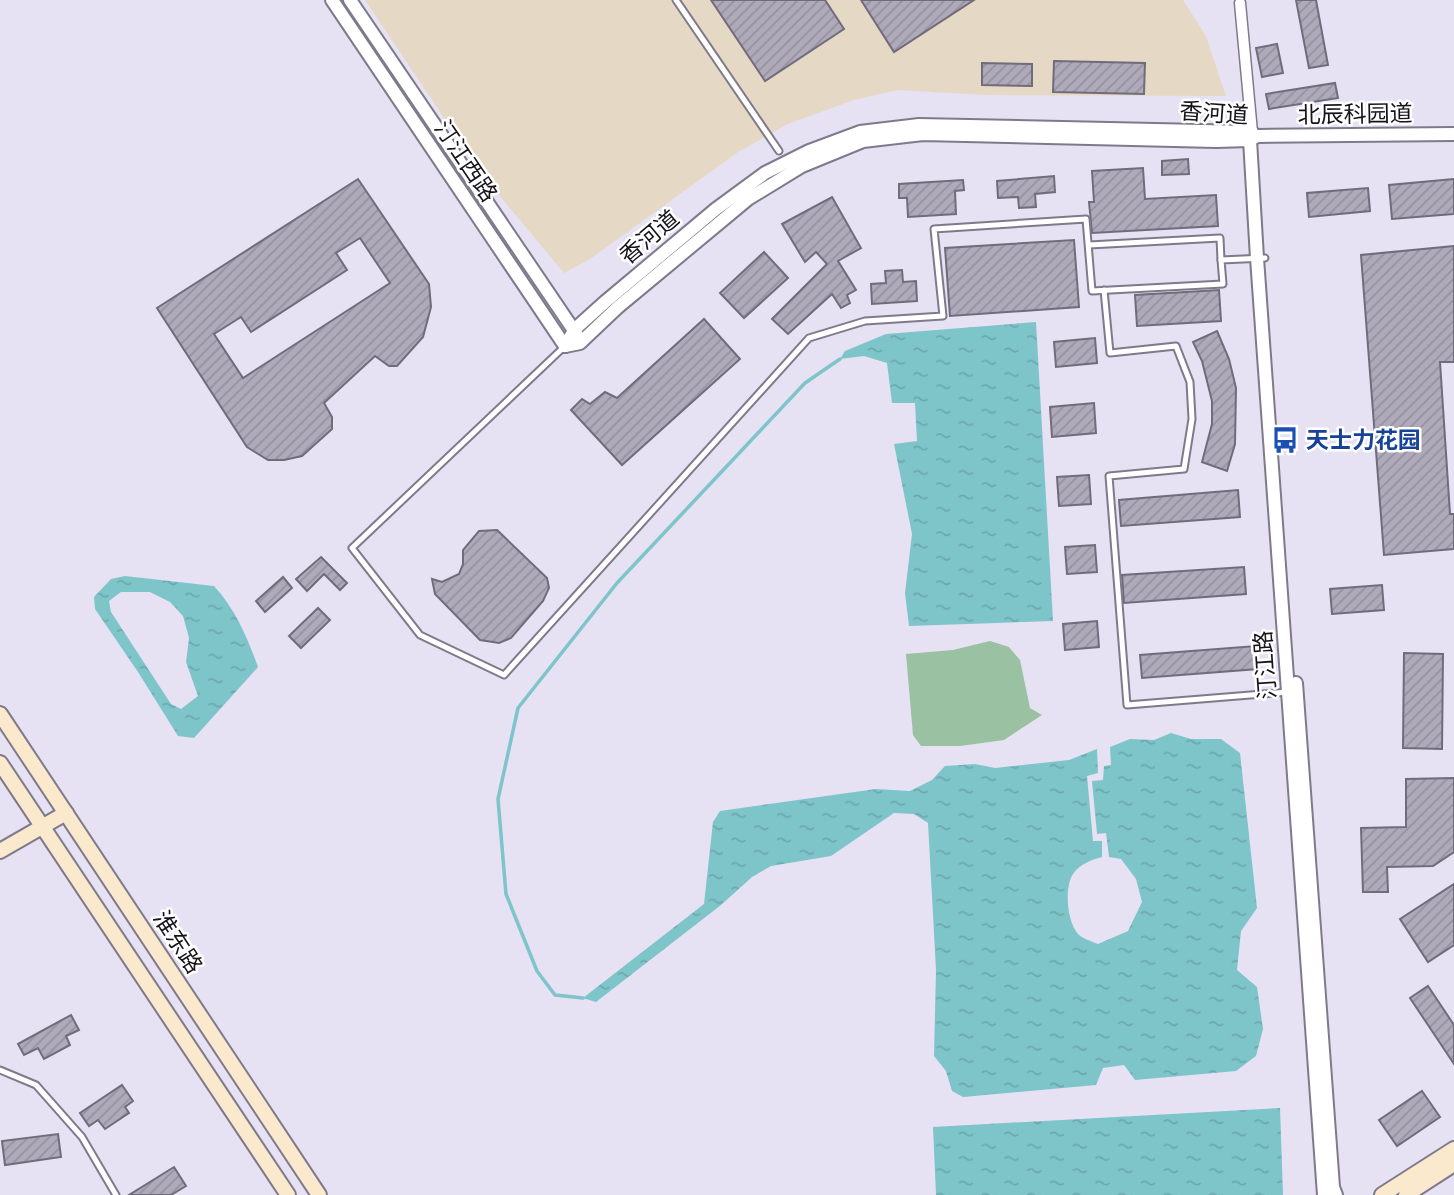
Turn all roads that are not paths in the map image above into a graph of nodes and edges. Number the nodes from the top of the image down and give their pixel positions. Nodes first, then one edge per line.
1 (332, 0) edge
2 (349, 0) edge
3 (676, 0) edge
4 (1240, 3) dead end
5 (1454, 134) edge
6 (1253, 136) junction
7 (779, 151) dead end
8 (1089, 245) junction
9 (1261, 258) junction
10 (1221, 260) junction
11 (1104, 290) junction
12 (575, 329) junction
13 (580, 343) junction
14 (565, 346) junction
15 (1288, 692) junction
16 (0, 714) edge
17 (0, 763) edge
18 (66, 813) junction
19 (42, 826) junction
20 (0, 851) edge
21 (0, 1070) edge
22 (1454, 1149) edge
23 (1454, 1164) edge
24 (117, 1195) edge
25 (288, 1195) edge
26 (319, 1195) edge
27 (1324, 1195) edge
28 (1336, 1195) edge
29 (1382, 1195) edge
30 (1406, 1195) edge

1 - 14 street, 汀江西路
2 - 12 street, 汀江西路
3 - 7 lane
4 - 6 street
5 - 6 street, 北辰科园道
6 - 9 street, 汀江路
6 - 12 street, 香河道
6 - 13 street, 香河道
8 - 10 lane
8 - 11 lane
8 - 14 lane
9 - 10 lane
9 - 15 street, 汀江路
9 - 28 street, 汀江路
10 - 11 lane
11 - 15 lane
12 - 13 street, 汀江西路
12 - 14 street, 香河道
13 - 14 street
15 - 27 street, 汀江路
16 - 18 main road, 淮东路
17 - 19 main road, 淮东路
18 - 19 main road
18 - 26 main road, 淮东路
19 - 20 main road
19 - 25 main road, 淮东路
21 - 24 lane
22 - 29 main road
23 - 30 main road

